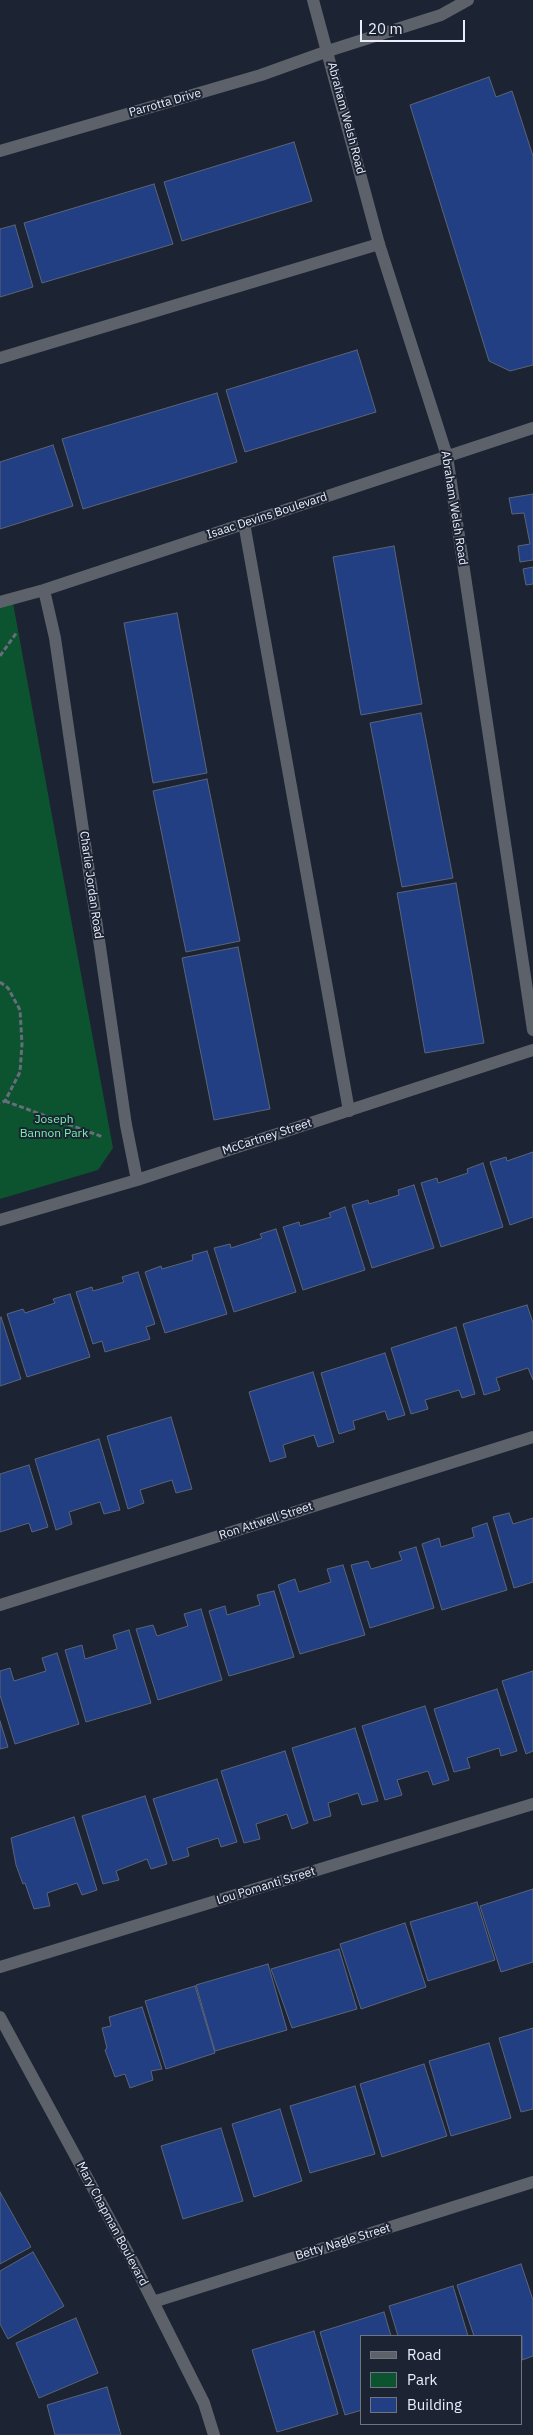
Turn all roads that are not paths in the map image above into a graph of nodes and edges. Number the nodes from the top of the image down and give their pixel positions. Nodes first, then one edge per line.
1 (313, 0) edge
2 (468, 0) edge
3 (328, 51) junction
4 (0, 151) edge
5 (380, 244) junction
6 (0, 358) edge
7 (533, 428) edge
8 (447, 456) junction
9 (244, 523) junction
10 (44, 590) junction
11 (0, 602) edge
12 (533, 1030) edge
13 (533, 1050) edge
14 (349, 1110) junction
15 (137, 1180) junction
16 (0, 1220) edge
17 (533, 1437) edge
18 (0, 1605) edge
19 (533, 1804) edge
20 (0, 1967) edge
21 (0, 2017) edge
22 (533, 2182) edge
23 (153, 2302) junction
24 (214, 2435) edge

1 - 3 street, Abraham Welsh Road
2 - 3 street, Parrotta Drive
3 - 4 street, Parrotta Drive
3 - 5 street, Abraham Welsh Road
5 - 6 street
5 - 8 street, Abraham Welsh Road
7 - 8 street, Isaac Devins Boulevard
8 - 9 street, Isaac Devins Boulevard
8 - 12 street, Abraham Welsh Road
9 - 10 street, Isaac Devins Boulevard
9 - 14 street
10 - 11 street, Isaac Devins Boulevard
10 - 15 street, Charlie Jordan Road
13 - 14 street, McCartney Street
14 - 15 street, McCartney Street
15 - 16 street, McCartney Street
17 - 18 street, Ron Attwell Street
19 - 20 street, Lou Pomanti Street
21 - 23 street, Mary Chapman Boulevard
22 - 23 street, Betty Nagle Street
23 - 24 street, Mary Chapman Boulevard

